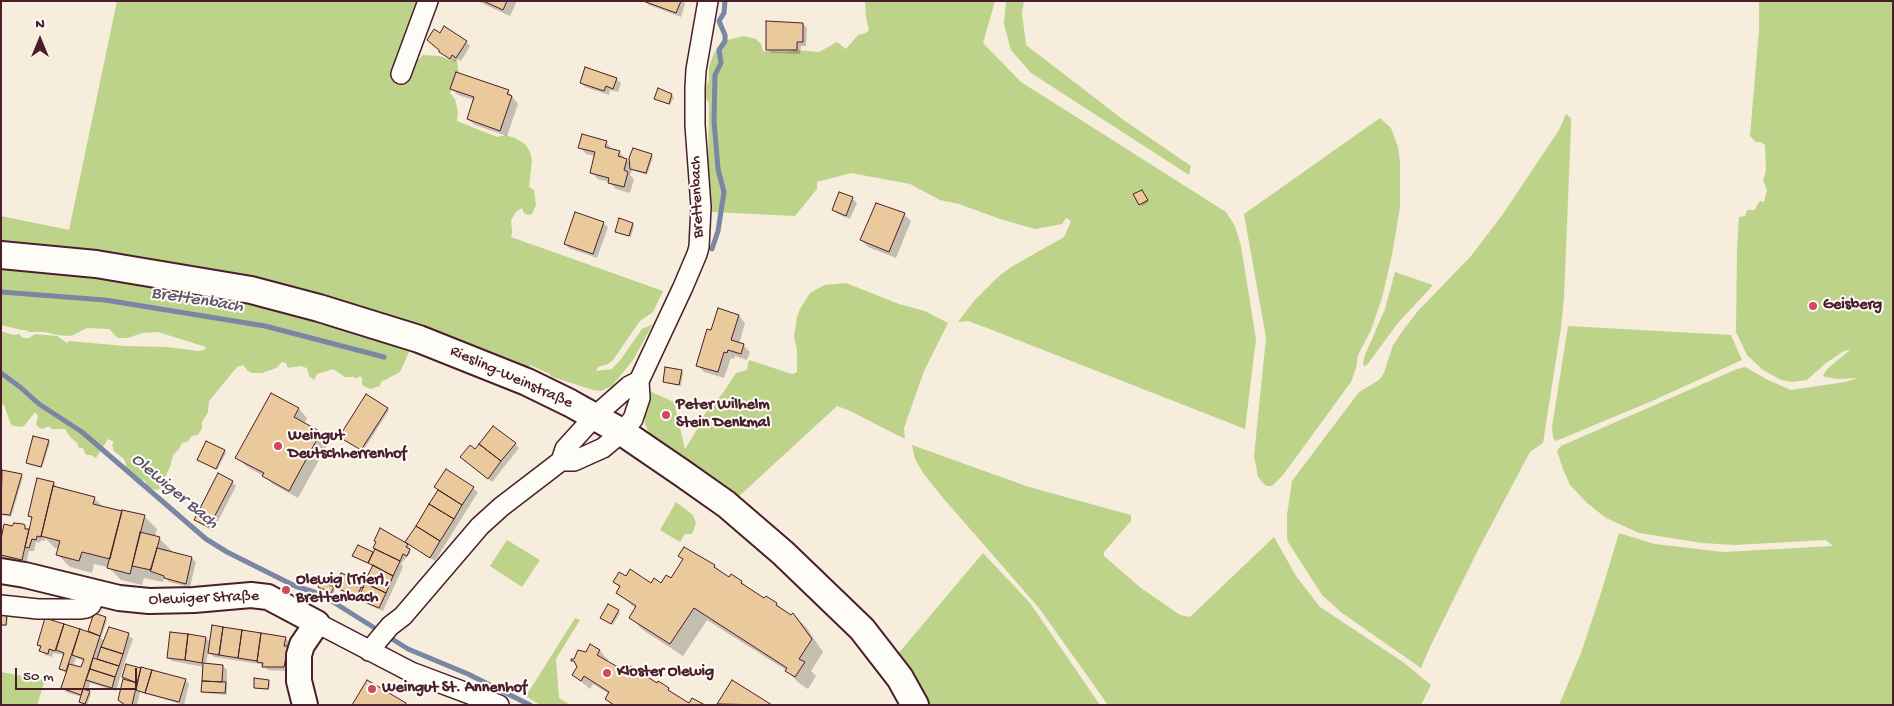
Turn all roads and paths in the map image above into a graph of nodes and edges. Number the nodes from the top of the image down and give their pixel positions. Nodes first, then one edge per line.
1 (428, 1) edge
2 (708, 1) edge
3 (401, 74) dead end
4 (1, 255) edge
5 (638, 381) junction
6 (595, 416) junction
7 (622, 432) junction
8 (561, 461) junction
9 (1, 571) edge
10 (96, 592) junction
11 (1, 605) edge
12 (316, 623) junction
13 (379, 638) junction
14 (305, 705) edge
15 (500, 705) edge
16 (916, 705) edge

1 - 3 street
2 - 5 street, Brettenbach
4 - 6 main road, Riesling-Weinstraße
5 - 6 street, Brettenbach
5 - 7 street, Brettenbach
6 - 7 main road, Riesling-Weinstraße
6 - 8 street, Brettenbach
7 - 8 street, Brettenbach
7 - 16 main road, Riesling-Weinstraße
8 - 13 street, Brettenbach
9 - 10 street, Olewiger Straße
10 - 11 street
10 - 12 street, Olewiger Straße
12 - 13 street, Olewiger Straße
12 - 14 street
13 - 15 street, Olewiger Straße

